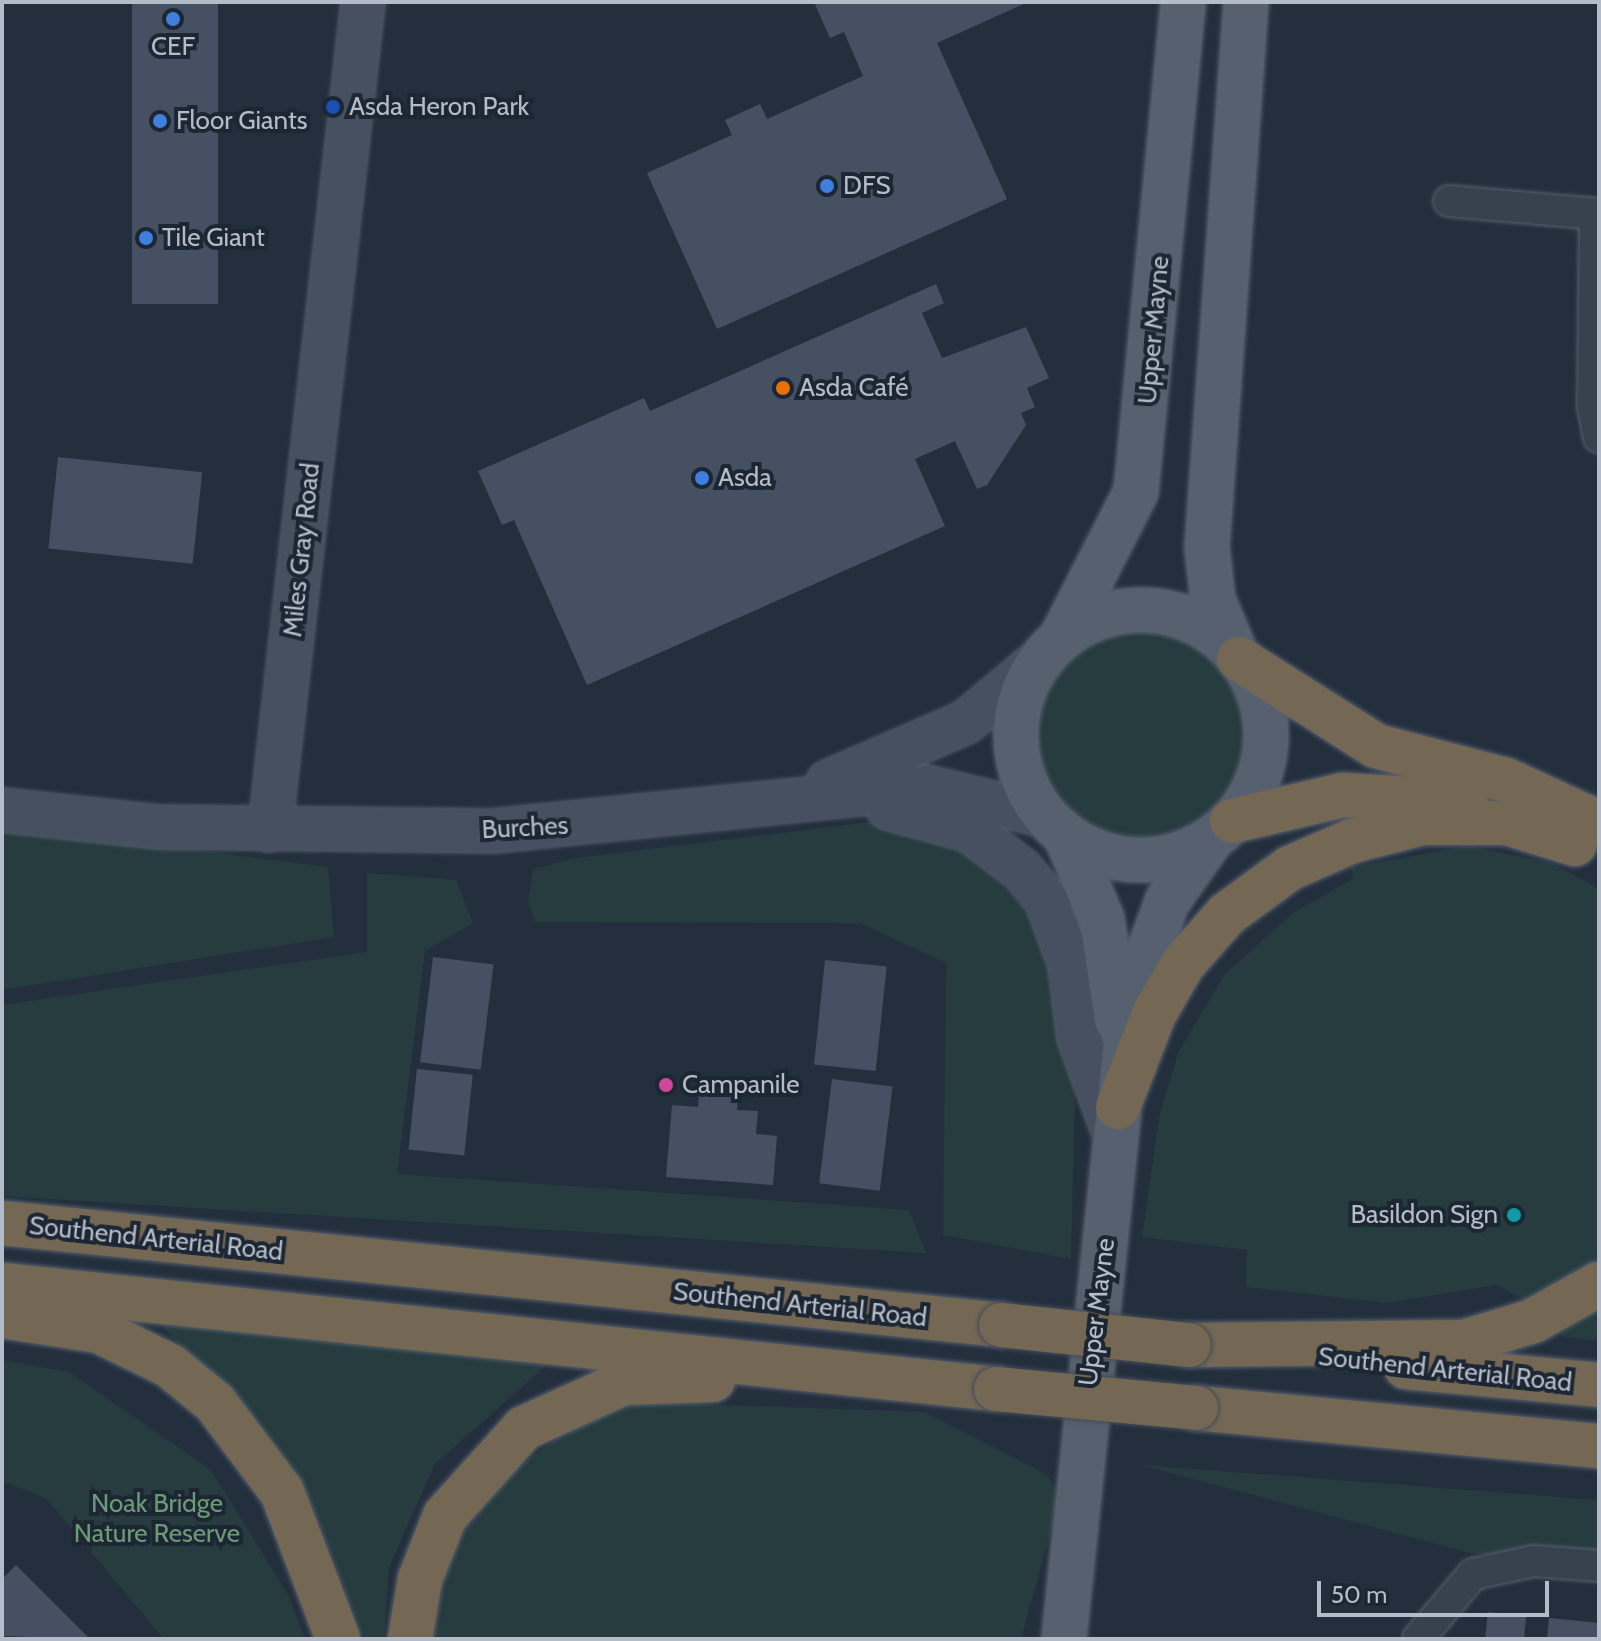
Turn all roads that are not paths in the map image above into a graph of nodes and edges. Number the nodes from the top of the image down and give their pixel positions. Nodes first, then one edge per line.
1 (363, 2) edge
2 (1183, 2) edge
3 (1246, 2) edge
4 (1449, 201) dead end
5 (1597, 214) edge
6 (1599, 437) edge
7 (1051, 649) junction
8 (1237, 656) junction
9 (779, 802) junction
10 (2, 810) edge
11 (1055, 825) junction
12 (1222, 829) junction
13 (270, 830) junction
14 (1591, 842) edge
15 (1122, 1058) junction
16 (1117, 1122) junction
17 (2, 1223) edge
18 (1599, 1284) edge
19 (2, 1285) edge
20 (2, 1316) edge
21 (1189, 1345) junction
22 (1599, 1385) edge
23 (986, 1387) junction
24 (1599, 1446) edge
25 (1068, 1566) junction
26 (1599, 1566) edge
27 (338, 1639) edge
28 (410, 1639) edge
29 (1044, 1639) edge
30 (1064, 1639) edge
31 (1418, 1639) edge

1 - 13 street, Miles Gray Road
2 - 7 main road, Upper Mayne
3 - 8 main road
4 - 5 street
5 - 6 street
7 - 8 main road
7 - 9 street, Burches
7 - 11 main road
8 - 12 main road
8 - 14 highway
9 - 11 street, Burches
9 - 13 street, Burches
9 - 16 street
10 - 13 street
11 - 12 main road
11 - 15 main road, Upper Mayne
12 - 14 highway
12 - 15 main road, Upper Mayne
14 - 16 highway
15 - 16 main road, Upper Mayne
16 - 25 main road, Upper Mayne
17 - 21 highway, Southend Arterial Road, bridge
18 - 21 highway
19 - 23 highway
20 - 27 highway
21 - 22 highway, Southend Arterial Road
23 - 24 highway, bridge
23 - 28 highway
25 - 29 main road, Upper Mayne
25 - 30 main road, Upper Mayne
26 - 31 street

